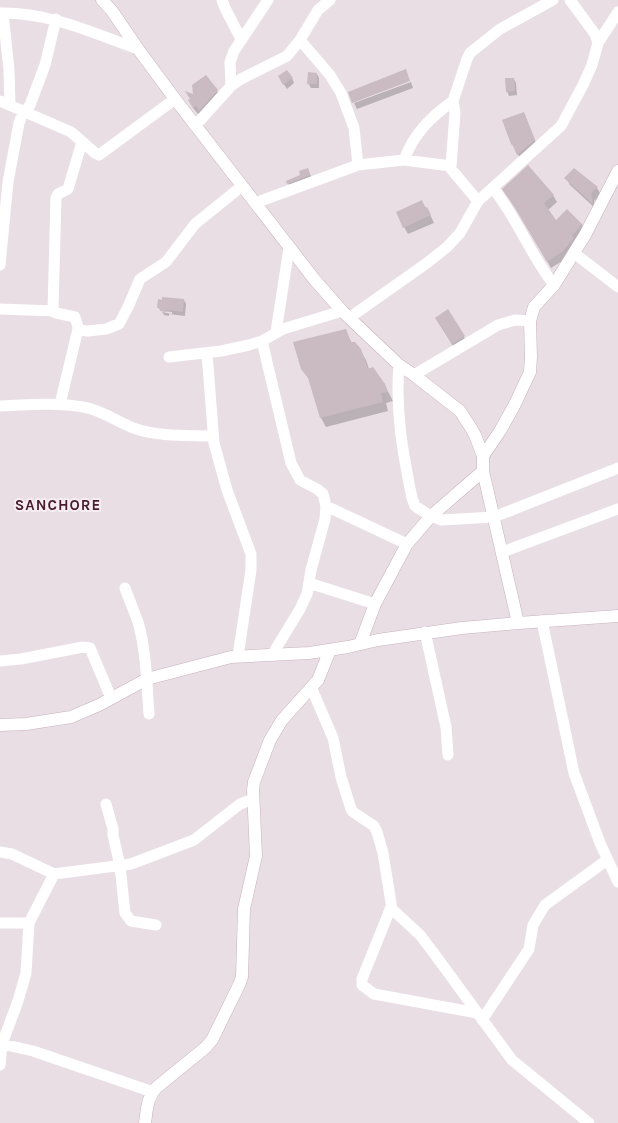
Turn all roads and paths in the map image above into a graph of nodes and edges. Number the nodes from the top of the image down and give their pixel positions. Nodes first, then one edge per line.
1 (222, 0) edge
2 (268, 0) edge
3 (330, 0) edge
4 (552, 0) edge
5 (570, 0) edge
6 (103, 1) edge
7 (618, 12) edge
8 (2, 13) edge
9 (56, 20) junction
10 (241, 39) junction
11 (300, 40) junction
12 (598, 43) junction
13 (138, 49) junction
14 (231, 86) junction
15 (175, 99) junction
16 (453, 101) junction
17 (5, 103) edge
18 (24, 112) junction
19 (196, 126) junction
20 (82, 142) junction
21 (404, 160) junction
22 (358, 165) junction
23 (451, 166) junction
24 (618, 171) edge
25 (242, 186) junction
26 (493, 188) junction
27 (478, 201) junction
28 (255, 203) junction
29 (289, 248) junction
30 (574, 253) junction
31 (0, 265) edge
32 (554, 285) junction
33 (618, 287) edge
34 (0, 309) edge
35 (54, 311) junction
36 (346, 314) junction
37 (530, 321) junction
38 (78, 329) junction
39 (276, 332) junction
40 (262, 341) junction
41 (207, 353) junction
42 (169, 357) dead end
43 (399, 365) junction
44 (414, 375) junction
45 (60, 404) junction
46 (0, 406) edge
47 (212, 436) junction
48 (482, 456) junction
49 (618, 468) edge
50 (483, 470) junction
51 (326, 506) junction
52 (618, 509) edge
53 (431, 516) junction
54 (494, 517) junction
55 (407, 544) junction
56 (502, 552) junction
57 (309, 582) junction
58 (125, 588) dead end
59 (375, 604) junction
60 (618, 616) edge
61 (542, 621) junction
62 (518, 622) junction
63 (425, 632) junction
64 (360, 644) junction
65 (330, 650) junction
66 (272, 655) junction
67 (238, 656) junction
68 (0, 661) edge
69 (147, 679) junction
70 (311, 687) junction
71 (111, 698) junction
72 (149, 714) dead end
73 (0, 725) edge
74 (448, 755) dead end
75 (253, 799) junction
76 (106, 804) dead end
77 (0, 852) edge
78 (607, 860) junction
79 (120, 866) junction
80 (54, 874) junction
81 (618, 882) edge
82 (391, 907) junction
83 (0, 923) edge
84 (29, 923) junction
85 (156, 925) dead end
86 (479, 1016) junction
87 (2, 1044) junction
88 (0, 1065) edge
89 (153, 1092) junction
90 (145, 1123) edge
91 (590, 1123) edge

1 - 10 street
2 - 10 street
3 - 11 street
4 - 16 street
5 - 12 street
6 - 13 street
7 - 12 street
8 - 9 street
8 - 17 street
9 - 13 street
9 - 18 street
10 - 14 street
11 - 14 street
11 - 22 street
12 - 26 street
13 - 15 street
14 - 19 street
15 - 19 street
15 - 20 street
16 - 21 street
16 - 23 street
17 - 18 street
18 - 20 street
18 - 31 street
19 - 25 street
20 - 35 street
21 - 22 street
21 - 23 street
22 - 28 street
23 - 27 street
24 - 30 street
25 - 28 street
25 - 38 street
26 - 27 street
26 - 32 street
27 - 36 street
28 - 29 street
29 - 36 street
29 - 39 street
30 - 32 street
30 - 33 street
32 - 37 street
34 - 35 street
35 - 38 street
36 - 39 street
36 - 43 street
37 - 44 street
37 - 48 street
38 - 45 street
39 - 40 street
40 - 41 street
40 - 51 street
41 - 42 street
41 - 47 street
43 - 44 street
43 - 53 street
44 - 48 street
45 - 46 street
45 - 47 street
47 - 67 street
48 - 50 street
49 - 54 street
50 - 53 street
50 - 54 street
51 - 55 street
51 - 57 street
52 - 56 street
53 - 54 street
53 - 55 street
54 - 56 street
55 - 59 street
56 - 62 street
57 - 59 street
57 - 66 street
58 - 69 street
59 - 64 street
60 - 61 street
61 - 62 street
61 - 78 street
62 - 63 street
63 - 64 street
63 - 74 street
64 - 65 street
65 - 66 street
65 - 70 street
66 - 67 street
67 - 69 street
68 - 71 street
69 - 71 street
69 - 72 street
70 - 75 street
70 - 82 street
71 - 73 street
75 - 79 street
75 - 89 street
76 - 79 street
77 - 80 street
78 - 81 street
78 - 86 street
79 - 80 street
79 - 85 street
80 - 84 street
82 - 86 street
82 - 86 street
83 - 84 street
84 - 87 street
86 - 91 street
87 - 88 street
87 - 89 street
89 - 90 street

